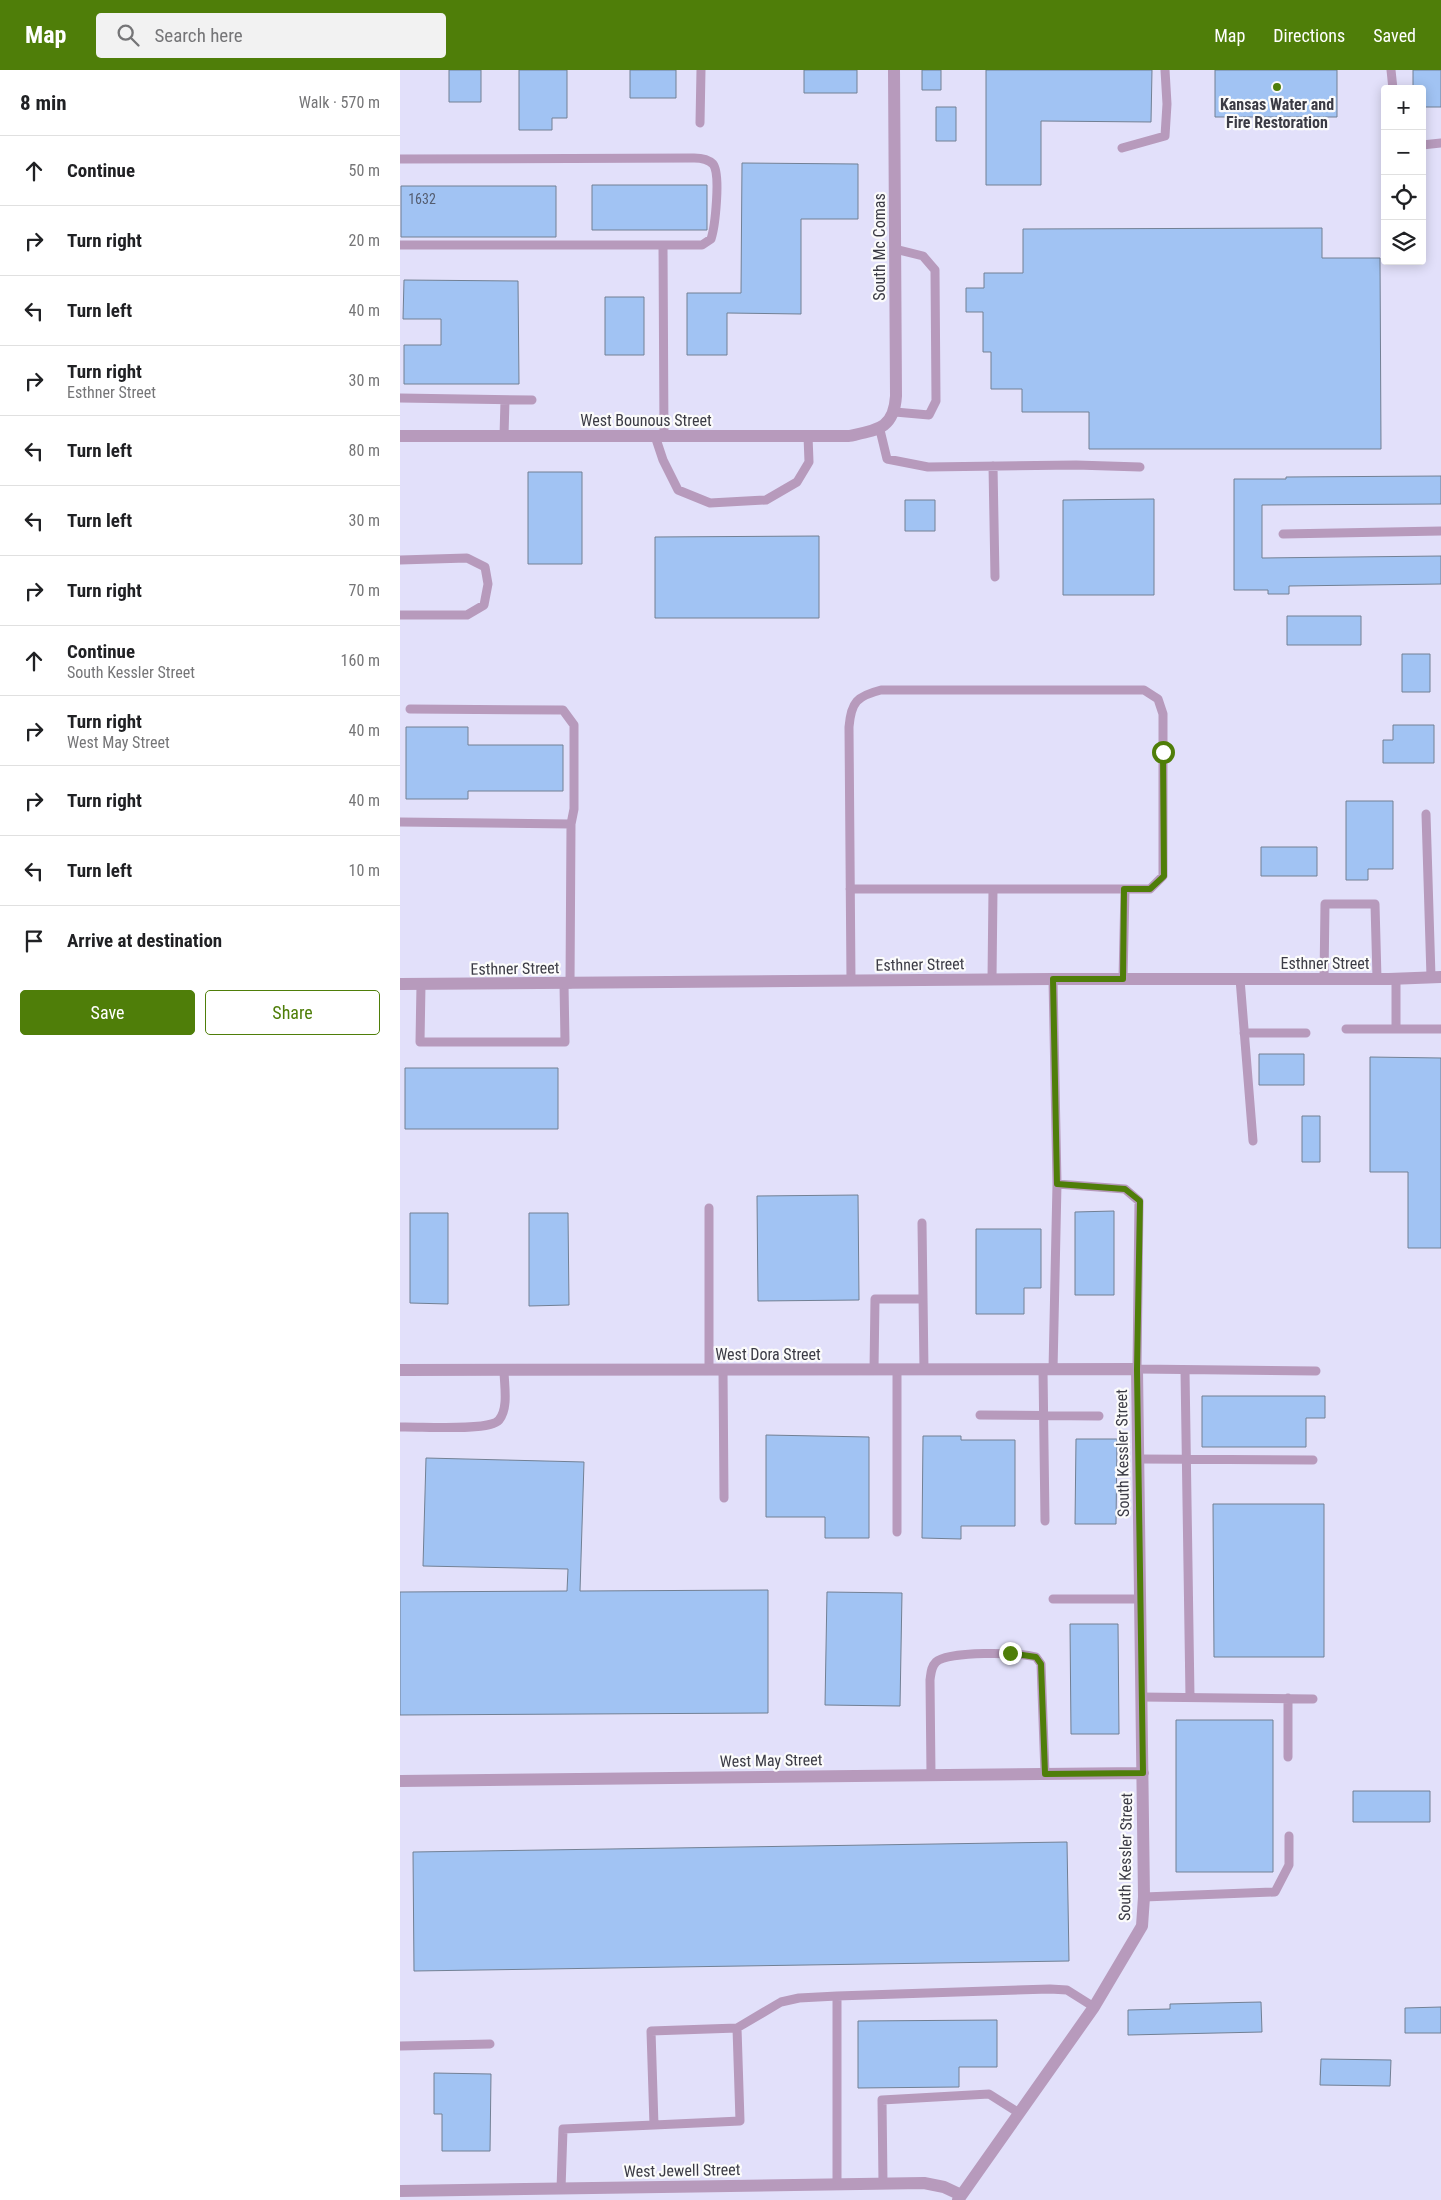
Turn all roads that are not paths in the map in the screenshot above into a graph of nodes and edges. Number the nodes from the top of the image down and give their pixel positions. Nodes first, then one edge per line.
1 (701, 70) edge
2 (894, 70) edge
3 (1165, 70) edge
4 (1391, 70) edge
5 (1392, 85) edge
6 (700, 124) dead end
7 (1441, 143) edge
8 (1426, 145) edge
9 (1122, 148) dead end
10 (400, 159) edge
11 (400, 245) edge
12 (663, 246) junction
13 (895, 249) junction
14 (400, 398) edge
15 (504, 400) junction
16 (532, 400) dead end
17 (887, 421) junction
18 (400, 436) edge
19 (504, 436) junction
20 (660, 436) junction
21 (808, 436) junction
22 (993, 466) junction
23 (1140, 466) dead end
24 (1441, 531) edge
25 (1283, 534) dead end
26 (400, 560) edge
27 (995, 577) dead end
28 (400, 615) edge
29 (410, 709) dead end
30 (1426, 814) dead end
31 (400, 822) edge
32 (571, 824) junction
33 (850, 889) junction
34 (993, 889) junction
35 (1124, 889) junction
36 (1436, 977) edge
37 (992, 979) junction
38 (1053, 979) junction
39 (1123, 979) junction
40 (1240, 979) junction
41 (1324, 979) junction
42 (1377, 979) junction
43 (1396, 979) junction
44 (851, 981) junction
45 (400, 984) edge
46 (567, 984) junction
47 (420, 985) junction
48 (1346, 1029) dead end
49 (1396, 1029) junction
50 (1441, 1029) edge
51 (1244, 1033) junction
52 (1306, 1033) dead end
53 (1252, 1141) dead end
54 (1057, 1184) junction
55 (709, 1208) dead end
56 (922, 1223) dead end
57 (923, 1299) junction
58 (400, 1370) edge
59 (504, 1370) junction
60 (709, 1370) junction
61 (723, 1370) junction
62 (874, 1370) junction
63 (897, 1370) junction
64 (924, 1370) junction
65 (1048, 1370) junction
66 (1137, 1370) junction
67 (1185, 1370) junction
68 (1316, 1371) dead end
69 (980, 1415) dead end
70 (1044, 1416) junction
71 (1099, 1416) dead end
72 (400, 1427) edge
73 (1139, 1459) junction
74 (1187, 1459) junction
75 (1313, 1460) dead end
76 (724, 1498) dead end
77 (1045, 1520) dead end
78 (897, 1532) dead end
79 (1053, 1599) dead end
80 (1141, 1599) junction
81 (1142, 1697) junction
82 (1190, 1697) junction
83 (1288, 1698) junction
84 (1313, 1699) dead end
85 (1288, 1757) dead end
86 (1143, 1773) junction
87 (1045, 1774) junction
88 (931, 1775) junction
89 (400, 1781) edge
90 (1289, 1836) dead end
91 (1144, 1897) junction
92 (837, 1996) junction
93 (1094, 2007) junction
94 (737, 2028) junction
95 (490, 2044) dead end
96 (400, 2046) edge
97 (1019, 2113) junction
98 (654, 2125) junction
99 (883, 2183) junction
100 (837, 2184) junction
101 (561, 2189) junction
102 (400, 2191) edge
103 (960, 2198) edge

1 - 6 lane
2 - 13 street, South Mc Comas
3 - 9 lane
4 - 5 lane
7 - 8 lane
10 - 12 lane
11 - 12 lane
12 - 20 lane
13 - 17 street, South Mc Comas
13 - 17 lane
14 - 15 lane
15 - 16 lane
15 - 19 lane
17 - 21 street, West Bounous Street
17 - 22 lane
18 - 19 street, West Bounous Street
19 - 20 street, West Bounous Street
20 - 21 street, West Bounous Street
20 - 21 lane
22 - 23 lane
22 - 27 lane
24 - 25 lane
26 - 28 lane
29 - 32 lane
30 - 36 lane
31 - 32 lane
32 - 46 lane
33 - 34 lane
33 - 35 lane
33 - 44 lane
34 - 35 lane
34 - 37 lane
35 - 39 lane
36 - 43 street, Esthner Street
37 - 38 street, Esthner Street
37 - 44 street, Esthner Street
38 - 39 street, Esthner Street
38 - 54 lane
39 - 40 street, Esthner Street
40 - 41 street, Esthner Street
40 - 51 lane
41 - 42 street, Esthner Street
41 - 42 lane
42 - 43 street, Esthner Street
43 - 49 lane
44 - 46 street, Esthner Street
45 - 47 street, Esthner Street
46 - 47 street, Esthner Street
46 - 47 lane
48 - 49 lane
49 - 50 lane
51 - 52 lane
51 - 53 lane
54 - 65 lane
54 - 66 lane
55 - 60 lane
56 - 57 lane
57 - 62 lane
57 - 64 lane
58 - 59 street, West Dora Street
59 - 60 street, West Dora Street
59 - 72 lane
60 - 61 street, West Dora Street
61 - 62 street, West Dora Street
61 - 76 lane
62 - 63 street, West Dora Street
63 - 64 street, West Dora Street
63 - 78 lane
64 - 65 street, West Dora Street
65 - 66 street, West Dora Street
65 - 70 lane
66 - 67 lane
66 - 73 street, South Kessler Street
67 - 68 lane
67 - 74 lane
69 - 70 lane
70 - 71 lane
70 - 77 lane
73 - 74 lane
73 - 80 street, South Kessler Street
74 - 75 lane
74 - 82 lane
79 - 80 lane
80 - 81 street, South Kessler Street
81 - 82 lane
81 - 86 street, South Kessler Street
82 - 83 lane
83 - 84 lane
83 - 85 lane
86 - 87 street, West May Street
86 - 91 street, South Kessler Street
87 - 88 street, West May Street
87 - 88 lane
88 - 89 street, West May Street
90 - 91 lane
91 - 93 street, South Kessler Street
92 - 93 lane
92 - 94 lane
92 - 100 lane
93 - 97 street, South Kessler Street
94 - 98 lane
94 - 98 lane
95 - 96 lane
97 - 99 lane
97 - 103 street, South Kessler Street
98 - 101 lane
99 - 100 street, West Jewell Street
99 - 103 street, West Jewell Street
100 - 101 street, West Jewell Street
101 - 102 street, West Jewell Street

